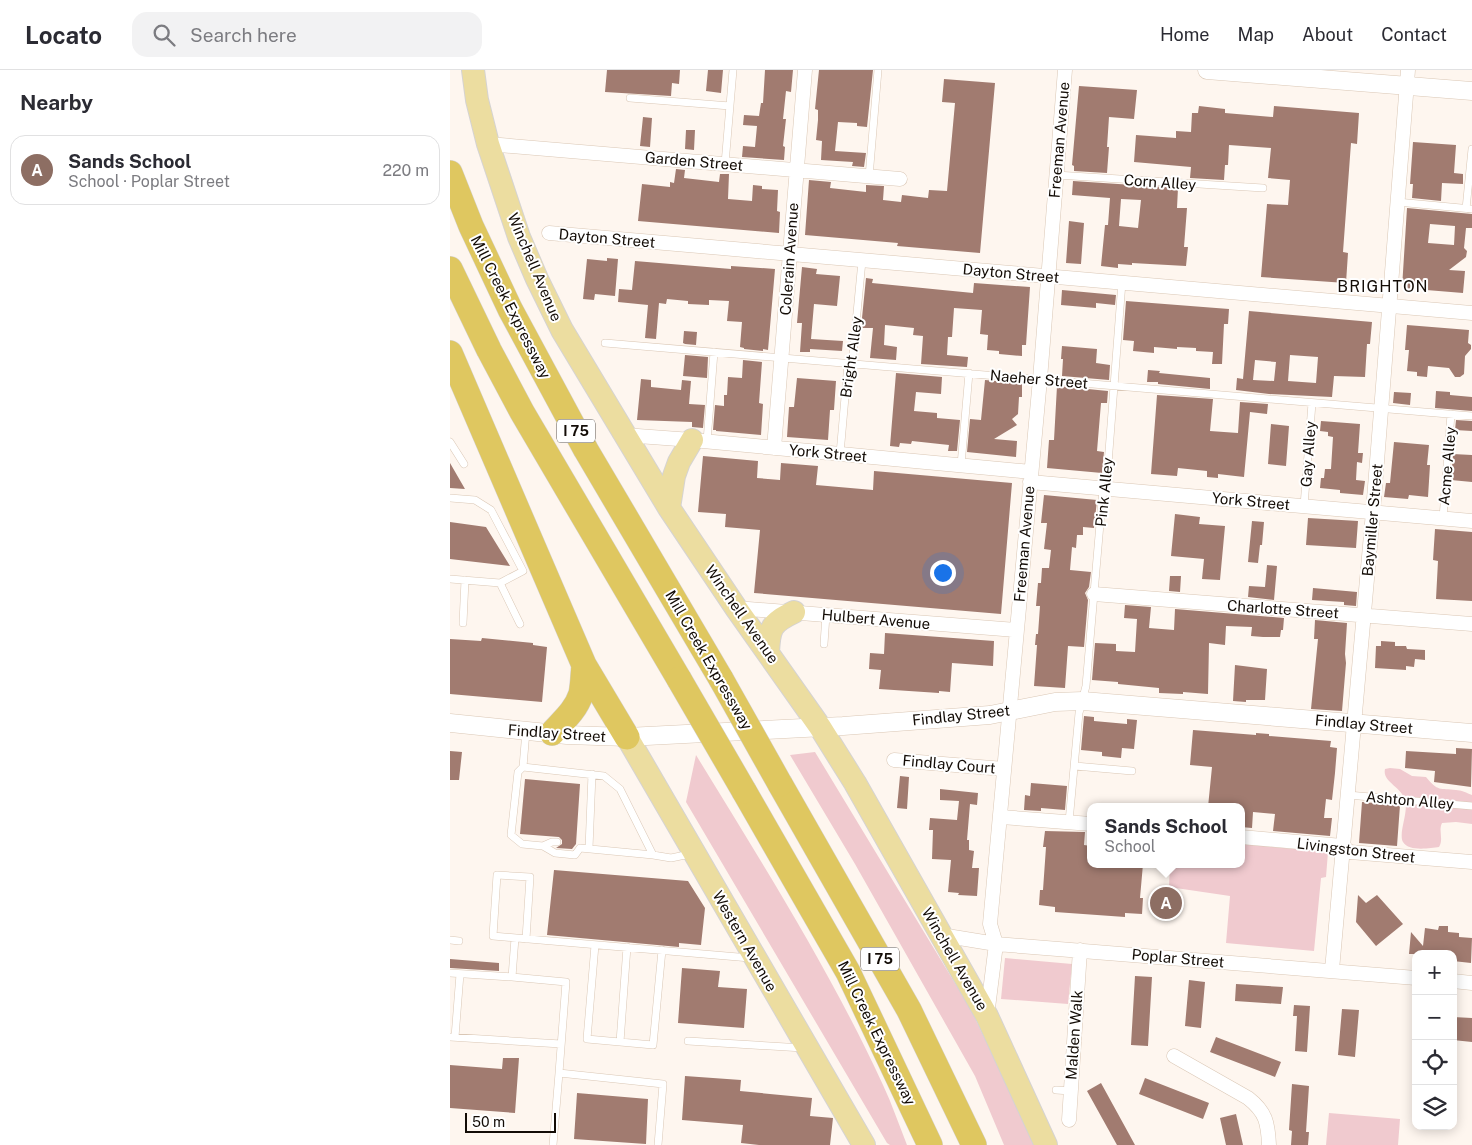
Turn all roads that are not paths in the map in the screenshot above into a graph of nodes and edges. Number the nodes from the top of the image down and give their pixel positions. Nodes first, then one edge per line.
1 (473, 70) edge
2 (733, 70) edge
3 (806, 70) edge
4 (878, 70) edge
5 (1065, 70) edge
6 (1207, 70) edge
7 (1407, 78) edge
8 (1472, 91) edge
9 (630, 98) dead end
10 (730, 106) junction
11 (488, 144) junction
12 (1472, 149) edge
13 (725, 164) junction
14 (796, 170) junction
15 (450, 173) edge
16 (1056, 175) junction
17 (869, 176) junction
18 (900, 179) dead end
19 (1263, 188) dead end
20 (1397, 202) junction
21 (1469, 209) edge
22 (549, 233) dead end
23 (789, 255) junction
24 (862, 261) junction
25 (450, 270) edge
26 (1048, 276) junction
27 (1122, 282) junction
28 (1388, 305) junction
29 (1472, 313) edge
30 (605, 343) dead end
31 (714, 352) junction
32 (450, 353) edge
33 (782, 358) junction
34 (848, 363) junction
35 (969, 373) junction
36 (1040, 379) junction
37 (1113, 386) junction
38 (1312, 403) junction
39 (1381, 408) junction
40 (1451, 414) junction
41 (1472, 416) edge
42 (624, 435) junction
43 (700, 441) junction
44 (450, 442) edge
45 (774, 448) junction
46 (840, 454) junction
47 (464, 464) dead end
48 (961, 465) junction
49 (1031, 477) junction
50 (1103, 489) junction
51 (450, 498) edge
52 (1304, 506) junction
53 (669, 508) junction
54 (1373, 512) junction
55 (1443, 518) junction
56 (1472, 521) edge
57 (524, 551) junction
58 (450, 578) edge
59 (465, 580) junction
60 (500, 583) junction
61 (1094, 594) junction
62 (736, 608) junction
63 (794, 612) junction
64 (826, 615) junction
65 (1364, 615) junction
66 (463, 622) dead end
67 (520, 624) dead end
68 (1472, 624) edge
69 (1016, 630) junction
70 (824, 644) dead end
71 (768, 653) junction
72 (584, 665) junction
73 (1083, 702) junction
74 (1010, 711) junction
75 (450, 723) edge
76 (1353, 723) junction
77 (820, 727) junction
78 (526, 731) junction
79 (552, 733) junction
80 (1472, 733) edge
81 (626, 737) junction
82 (894, 760) dead end
83 (1075, 766) junction
84 (523, 767) junction
85 (1004, 769) junction
86 (1132, 771) dead end
87 (592, 774) junction
88 (1348, 795) junction
89 (1472, 806) edge
90 (1001, 817) junction
91 (1069, 822) junction
92 (1087, 824) edge
93 (1245, 837) edge
94 (557, 842) dead end
95 (543, 846) junction
96 (1342, 846) junction
97 (589, 848) junction
98 (694, 854) junction
99 (653, 855) junction
100 (1472, 862) edge
101 (941, 935) junction
102 (515, 938) junction
103 (526, 939) junction
104 (450, 940) edge
105 (459, 940) dead end
106 (996, 944) junction
107 (595, 945) junction
108 (627, 947) junction
109 (662, 950) junction
110 (1080, 950) junction
111 (756, 958) junction
112 (1332, 970) junction
113 (450, 973) edge
114 (460, 974) junction
115 (512, 977) junction
116 (1412, 978) edge
117 (1457, 981) edge
118 (1472, 983) edge
119 (987, 1016) junction
120 (453, 1037) edge
121 (688, 1041) dead end
122 (620, 1042) junction
123 (561, 1044) junction
124 (808, 1049) junction
125 (1174, 1056) dead end
126 (559, 1073) junction
127 (1056, 1090) dead end
128 (1071, 1091) junction
129 (1069, 1120) dead end
130 (928, 1140) edge
131 (972, 1142) edge
132 (553, 1145) edge
133 (658, 1145) edge
134 (864, 1145) edge
135 (1046, 1145) edge
136 (1268, 1145) edge

1 - 11 main road, Winchell Avenue
2 - 10 lane
3 - 14 street, Colerain Avenue
4 - 17 lane
5 - 16 street, Freeman Avenue
6 - 7 street
7 - 8 street
7 - 20 street, Baymiller Street
9 - 10 lane
10 - 13 lane
11 - 13 street, Garden Street
11 - 42 main road, Winchell Avenue
12 - 21 lane
13 - 14 street, Garden Street
14 - 17 street, Garden Street
14 - 23 street, Colerain Avenue
15 - 131 highway, Mill Creek Expressway / I 75, bridge
16 - 19 lane, Corn Alley
16 - 26 street, Freeman Avenue
17 - 18 street, Garden Street
20 - 21 lane
20 - 28 street, Baymiller Street
22 - 23 street, Dayton Street
23 - 24 street, Dayton Street
23 - 33 street, Colerain Avenue
24 - 26 street, Dayton Street
24 - 34 lane, Bright Alley
25 - 130 highway, Mill Creek Expressway / I 75, bridge
26 - 27 street, Dayton Street
26 - 36 street, Freeman Avenue
27 - 28 street, Dayton Street
27 - 37 lane, Pink Alley
28 - 29 street, Dayton Street
28 - 39 street, Baymiller Street
30 - 31 lane, Naeher Street
31 - 33 lane, Naeher Street
31 - 43 lane
32 - 57 highway
33 - 34 lane, Naeher Street
33 - 45 street, Colerain Avenue
34 - 35 lane, Naeher Street
34 - 46 lane, Bright Alley
35 - 36 lane, Naeher Street
35 - 48 lane
36 - 37 lane, Naeher Street
36 - 49 street, Freeman Avenue
37 - 38 lane, Naeher Street
37 - 50 lane, Pink Alley
38 - 39 lane, Naeher Street
38 - 52 lane, Gay Alley
39 - 40 lane, Naeher Street
39 - 54 street, Baymiller Street
40 - 41 lane, Naeher Street
40 - 55 lane, Acme Alley
42 - 43 street, York Street
42 - 53 main road, Winchell Avenue
43 - 45 street, York Street
43 - 53 main road
44 - 47 lane
45 - 46 street, York Street
46 - 48 street, York Street
48 - 49 street, York Street
49 - 50 street, York Street
49 - 69 street, Freeman Avenue
50 - 52 street, York Street
50 - 61 lane, Pink Alley
51 - 57 lane
52 - 54 street, York Street
53 - 62 main road, Winchell Avenue
54 - 55 street, York Street
54 - 65 street, Baymiller Street
55 - 56 street, York Street
57 - 60 lane
57 - 72 highway
58 - 59 lane
59 - 60 lane
59 - 66 lane
60 - 67 lane
61 - 65 street, Charlotte Street
61 - 73 lane, Pink Alley
62 - 63 street, Hulbert Avenue
62 - 71 main road, Winchell Avenue
63 - 64 street, Hulbert Avenue
63 - 71 main road
64 - 69 street, Hulbert Avenue
64 - 70 lane
65 - 68 street, Charlotte Street
65 - 76 street, Baymiller Street
69 - 74 street, Freeman Avenue
71 - 77 main road, Winchell Avenue
72 - 79 highway
72 - 81 highway
73 - 74 street, Findlay Street
73 - 76 street, Findlay Street
73 - 83 lane, Pink Alley
74 - 77 street, Findlay Street
74 - 85 street, Freeman Avenue
75 - 78 street, Findlay Street
76 - 80 street, Findlay Street
76 - 88 street, Baymiller Street
77 - 81 street, Findlay Street
77 - 101 main road, Winchell Avenue
78 - 79 street, Findlay Street
78 - 84 lane
79 - 81 street, Findlay Street
81 - 98 main road, Western Avenue
82 - 85 street, Findlay Court
83 - 86 lane
83 - 91 lane, Pink Alley
84 - 87 lane
84 - 95 lane
85 - 90 street, Freeman Avenue
87 - 97 lane
87 - 99 lane
88 - 89 lane, Ashton Alley
88 - 96 street, Baymiller Street
90 - 91 street
90 - 106 street, Freeman Avenue
91 - 92 street
93 - 96 street, Livingston Street
94 - 95 lane
95 - 97 lane
96 - 100 street, Livingston Street
96 - 112 street, Baymiller Street
97 - 99 lane
98 - 99 lane
98 - 111 main road, Western Avenue
101 - 106 street, Poplar Street
101 - 119 main road, Winchell Avenue
102 - 103 lane
102 - 103 lane
102 - 115 lane
103 - 107 lane
104 - 105 lane
106 - 110 street, Poplar Street
106 - 119 street, Freeman Avenue
107 - 108 lane
107 - 122 lane
108 - 109 lane
108 - 122 lane
109 - 111 lane
109 - 122 lane
110 - 112 street, Poplar Street
110 - 128 street, Malden Walk
111 - 124 main road, Western Avenue
112 - 116 street, Poplar Street
113 - 114 lane
114 - 115 lane
114 - 120 lane
115 - 123 lane
117 - 118 street
119 - 135 main road, Winchell Avenue
120 - 123 lane
121 - 124 lane
123 - 126 lane
124 - 134 main road, Western Avenue
125 - 136 street
126 - 132 lane
126 - 133 lane
127 - 128 lane
128 - 129 street, Malden Walk

